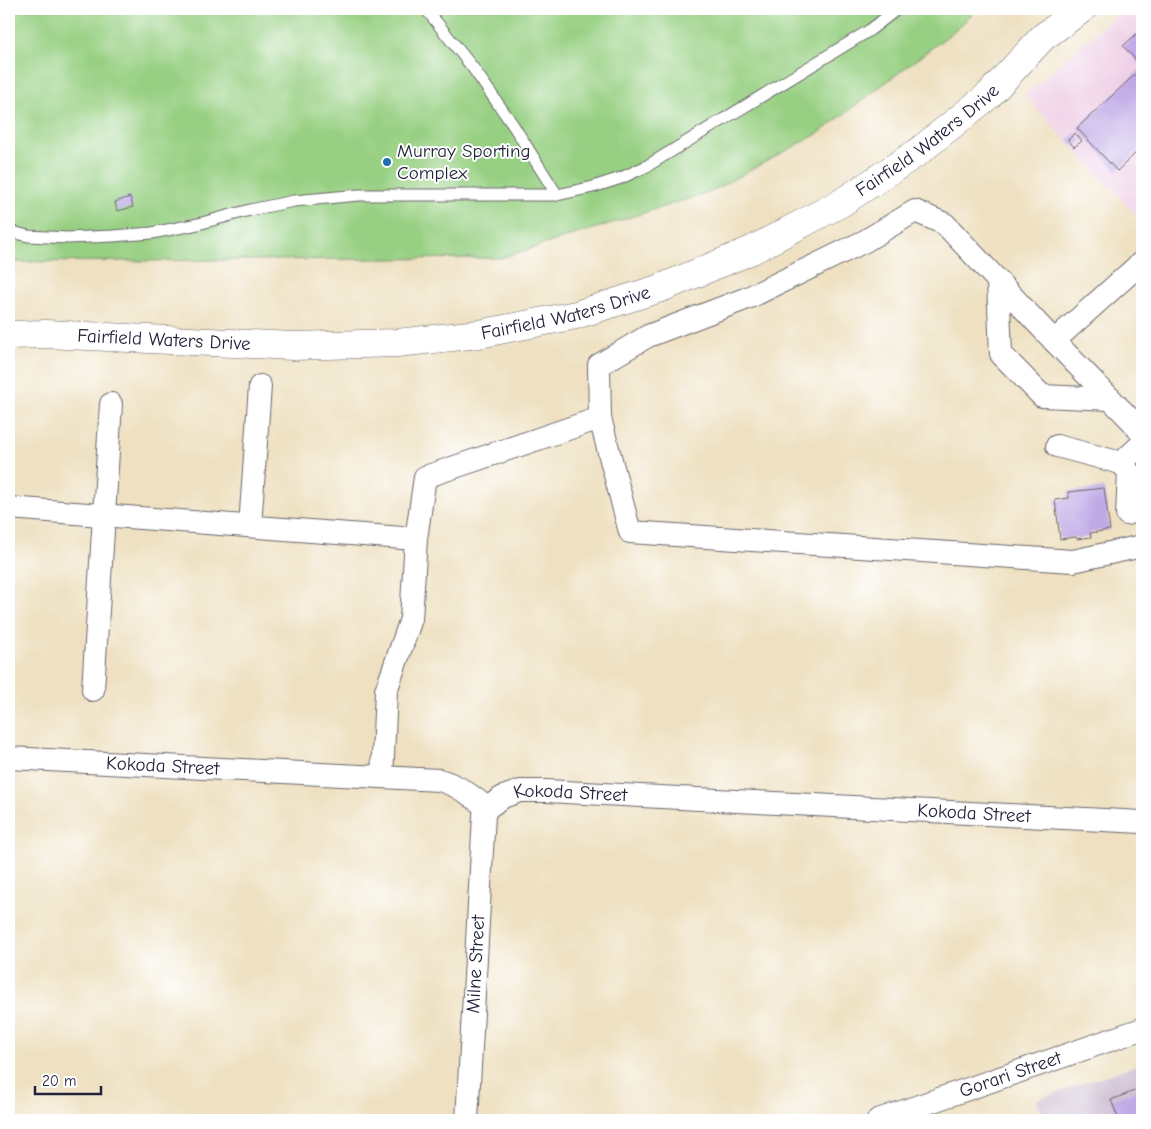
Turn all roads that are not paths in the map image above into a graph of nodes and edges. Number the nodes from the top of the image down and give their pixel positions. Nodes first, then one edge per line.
1 (426, 9) edge
2 (897, 9) edge
3 (1056, 9) edge
4 (1082, 9) edge
5 (1043, 37) junction
6 (557, 195) junction
7 (9, 231) edge
8 (1142, 262) edge
9 (998, 282) junction
10 (9, 335) edge
11 (1054, 341) junction
12 (260, 386) dead end
13 (1111, 399) junction
14 (111, 404) dead end
15 (600, 418) junction
16 (1139, 422) edge
17 (1142, 444) edge
18 (1057, 446) dead end
19 (1121, 462) junction
20 (9, 508) edge
21 (1128, 514) dead end
22 (104, 516) junction
23 (250, 526) junction
24 (416, 539) junction
25 (1142, 546) edge
26 (93, 690) dead end
27 (9, 758) edge
28 (382, 777) junction
29 (487, 808) junction
30 (1142, 822) edge
31 (1142, 1029) edge
32 (467, 1120) edge
33 (878, 1120) edge

1 - 6 lane
2 - 6 lane
3 - 5 street, Fairfield Waters Drive
4 - 5 street, Fairfield Waters Drive
5 - 10 street, Fairfield Waters Drive
6 - 7 lane
8 - 11 street
9 - 11 street
9 - 13 street
9 - 15 street
11 - 13 street
12 - 23 street
13 - 16 street
14 - 22 street
15 - 24 street
15 - 25 street
17 - 19 street
18 - 19 street
19 - 21 street
20 - 22 street
22 - 23 street
22 - 26 street
23 - 24 street
24 - 28 street
27 - 28 street, Kokoda Street
28 - 29 street, Kokoda Street
29 - 30 street, Kokoda Street
29 - 32 street, Milne Street
31 - 33 street, Gorari Street

